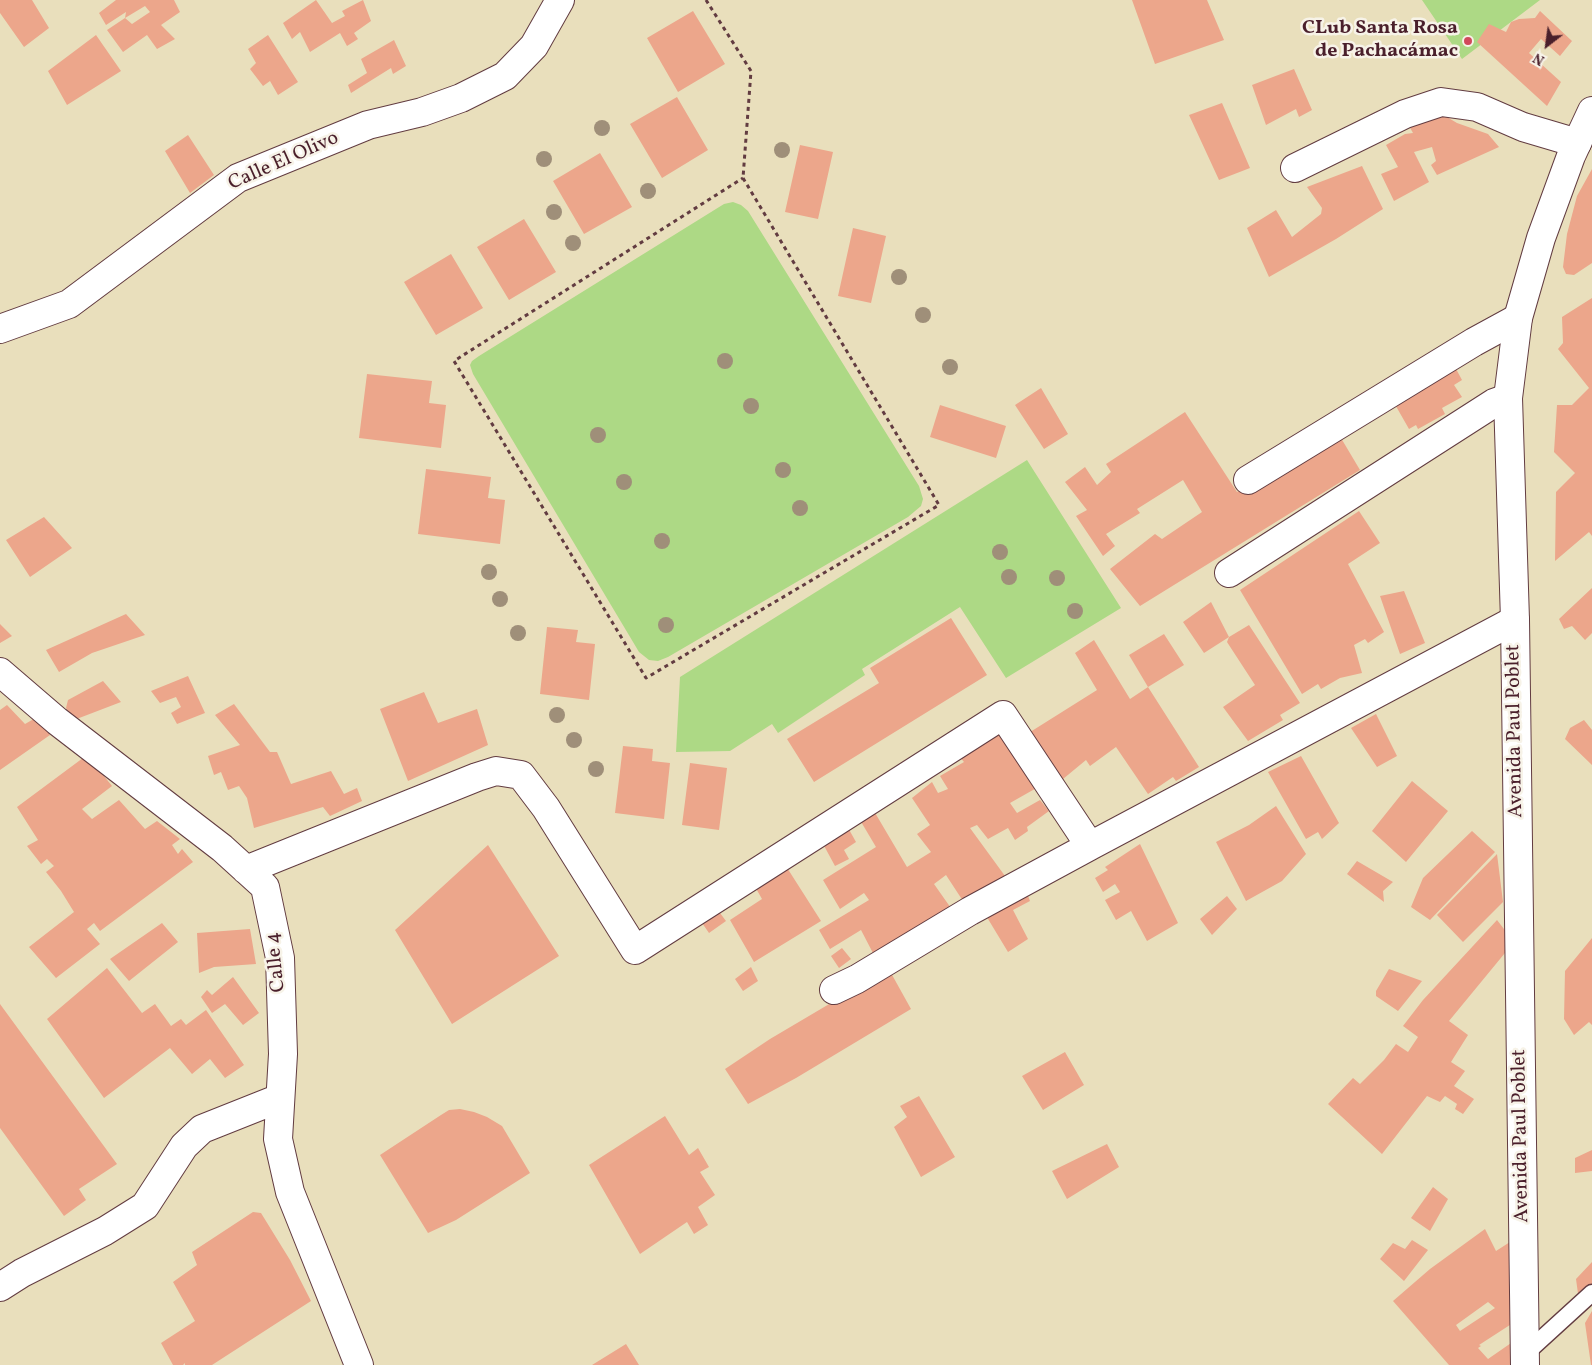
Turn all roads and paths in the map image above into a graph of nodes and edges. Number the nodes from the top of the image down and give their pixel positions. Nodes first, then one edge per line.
1 (560, 0) edge
2 (706, 0) edge
3 (1592, 111) edge
4 (1577, 143) junction
5 (1295, 168) dead end
6 (744, 178) junction
7 (1518, 318) junction
8 (0, 329) edge
9 (1508, 398) junction
10 (1248, 480) dead end
11 (1229, 573) dead end
12 (1515, 620) junction
13 (0, 672) edge
14 (1090, 846) junction
15 (246, 870) junction
16 (834, 990) dead end
17 (280, 1098) junction
18 (0, 1287) edge
19 (1592, 1293) edge
20 (1525, 1360) edge
21 (359, 1365) edge

1 - 8 street, Calle El Olivo
2 - 6 path
3 - 4 street, Avenida Paul Poblet
4 - 5 street
4 - 7 street, Avenida Paul Poblet
6 - 6 path
7 - 9 street, Avenida Paul Poblet
7 - 10 street
9 - 11 street
9 - 12 street, Avenida Paul Poblet
12 - 14 street
12 - 20 street, Avenida Paul Poblet
13 - 15 street, Calle 4
14 - 15 street
14 - 16 street
15 - 17 street, Calle 4
17 - 18 street
17 - 21 street, Calle 4
19 - 20 lane

